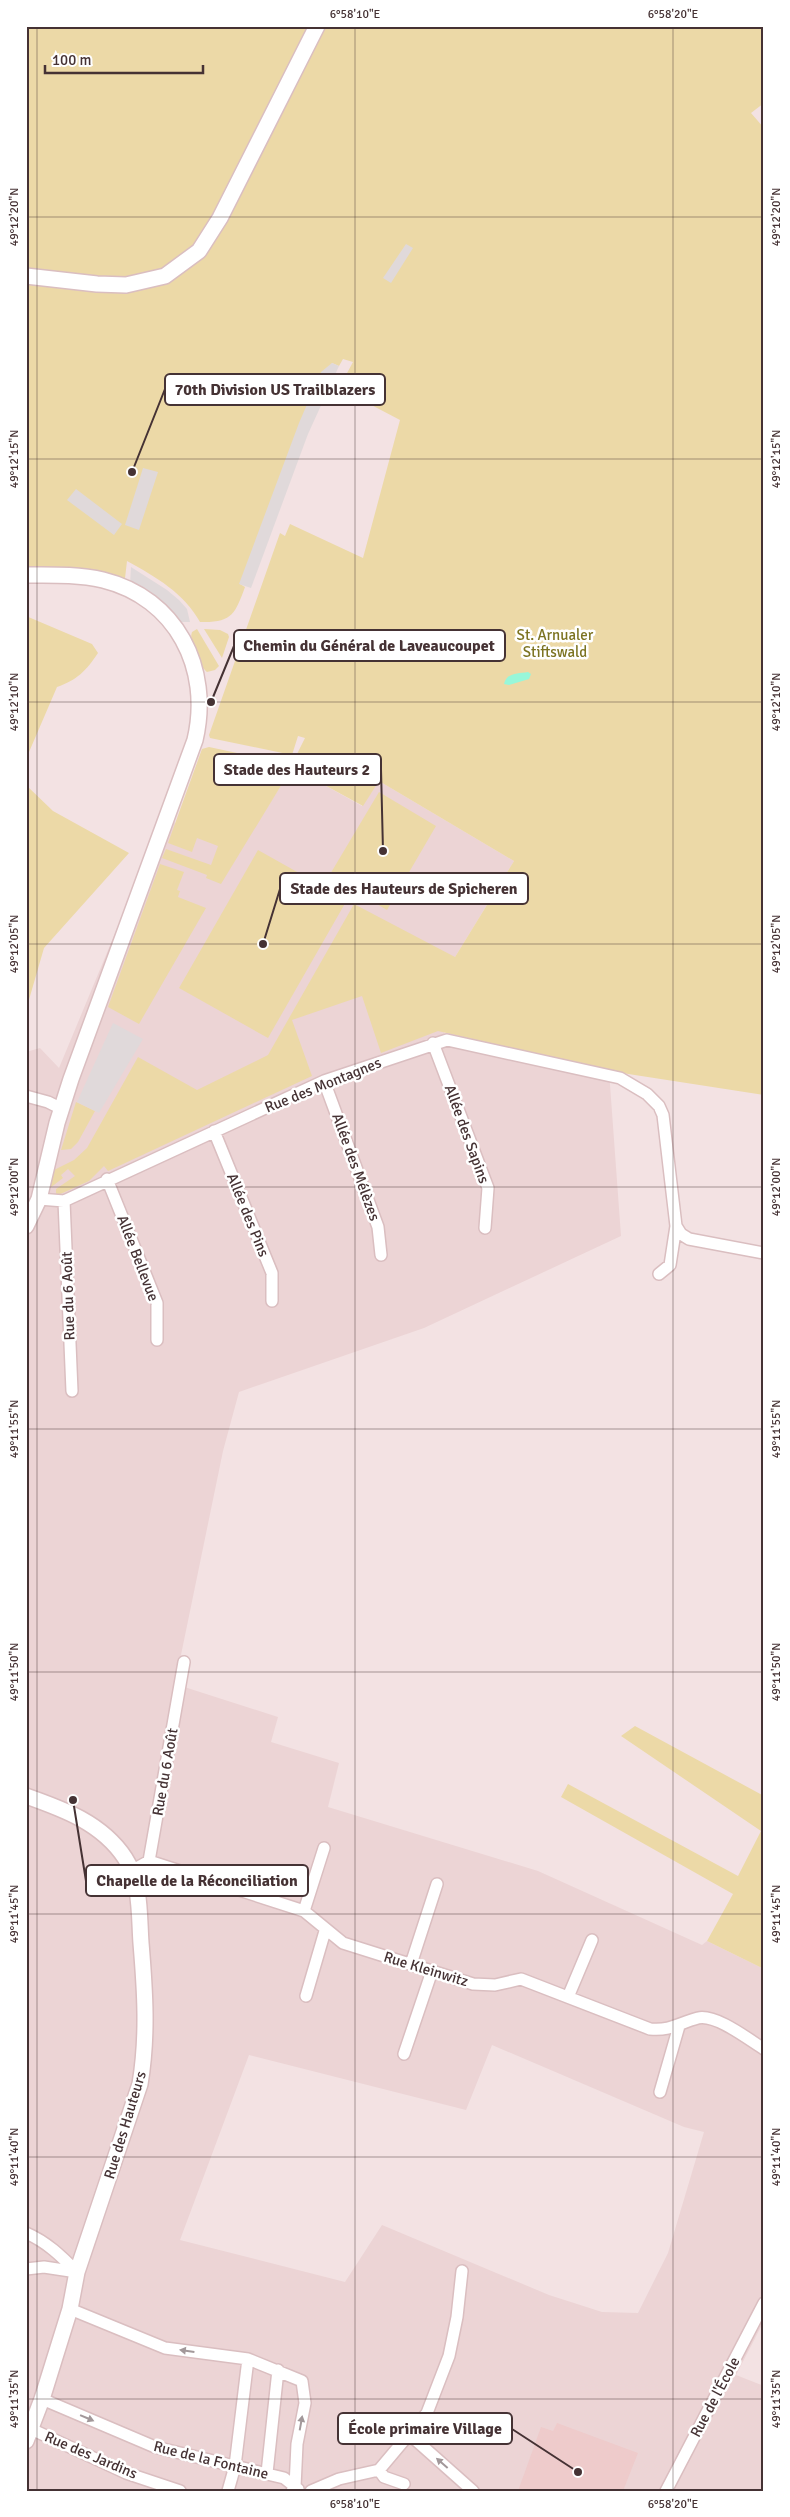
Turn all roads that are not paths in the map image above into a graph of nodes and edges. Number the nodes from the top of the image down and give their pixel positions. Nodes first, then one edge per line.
1 (317, 26) edge
2 (26, 276) edge
3 (26, 575) edge
4 (434, 1043) junction
5 (324, 1081) junction
6 (26, 1096) edge
7 (59, 1116) junction
8 (214, 1131) junction
9 (107, 1180) junction
10 (39, 1199) junction
11 (64, 1201) junction
12 (26, 1226) edge
13 (676, 1226) junction
14 (485, 1228) dead end
15 (764, 1254) edge
16 (381, 1255) dead end
17 (660, 1274) dead end
18 (272, 1301) dead end
19 (157, 1340) dead end
20 (72, 1392) dead end
21 (184, 1662) dead end
22 (26, 1796) edge
23 (324, 1848) dead end
24 (149, 1861) junction
25 (131, 1871) junction
26 (437, 1884) dead end
27 (304, 1911) junction
28 (326, 1931) junction
29 (592, 1940) dead end
30 (411, 1964) junction
31 (432, 1971) junction
32 (306, 1996) dead end
33 (568, 1997) junction
34 (679, 2026) junction
35 (764, 2049) edge
36 (404, 2054) dead end
37 (660, 2092) dead end
38 (26, 2233) edge
39 (26, 2268) edge
40 (462, 2271) dead end
41 (77, 2272) junction
42 (764, 2303) edge
43 (70, 2309) junction
44 (248, 2359) junction
45 (278, 2370) junction
46 (42, 2399) junction
47 (29, 2435) edge
48 (410, 2435) junction
49 (235, 2466) junction
50 (379, 2470) junction
51 (267, 2473) junction
52 (404, 2484) dead end
53 (296, 2490) edge
54 (180, 2491) edge
55 (228, 2491) edge
56 (311, 2491) edge
57 (473, 2491) edge
58 (666, 2491) edge

1 - 2 street
3 - 7 street
4 - 5 street, Rue des Montagnes
4 - 13 street, Rue des Montagnes
4 - 14 street, Allée des Sapins
5 - 8 street, Rue des Montagnes
5 - 16 street, Allée des Mélèzes
6 - 7 street
7 - 10 street
8 - 9 street, Rue des Montagnes
8 - 18 street, Allée des Pins
9 - 11 street, Rue des Montagnes
9 - 19 street, Allée Bellevue
10 - 11 street
10 - 12 street
11 - 20 street, Rue du 6 Août
13 - 15 street
13 - 17 street, Rue des Montagnes
21 - 24 street, Rue du 6 Août
22 - 25 street, Rue des Hauteurs
23 - 27 street
24 - 25 street
24 - 27 street, Rue Kleinwitz
25 - 41 street, Rue des Hauteurs
26 - 30 street
27 - 28 street, Rue Kleinwitz
28 - 30 street, Rue Kleinwitz
28 - 32 street
29 - 33 street
30 - 31 street, Rue Kleinwitz
31 - 33 street, Rue Kleinwitz
31 - 36 street
33 - 34 street, Rue Kleinwitz
34 - 35 street, Rue Kleinwitz
34 - 37 street
38 - 41 street
39 - 41 street
40 - 48 street
41 - 43 street, Rue des Hauteurs
42 - 58 street, Rue de l'École
44 -> 43 street
43 - 46 street, Rue des Hauteurs
44 - 45 street
44 - 49 street
45 - 51 street
53 -> 45 street
46 - 47 street, Rue des Hauteurs
46 -> 49 street, Rue de la Fontaine
47 - 54 street, Rue des Jardins
48 - 50 street
57 -> 48 street
49 - 51 street, Rue de la Fontaine
49 - 55 street
50 - 52 street
50 - 56 street
51 - 53 street, Rue de la Fontaine

